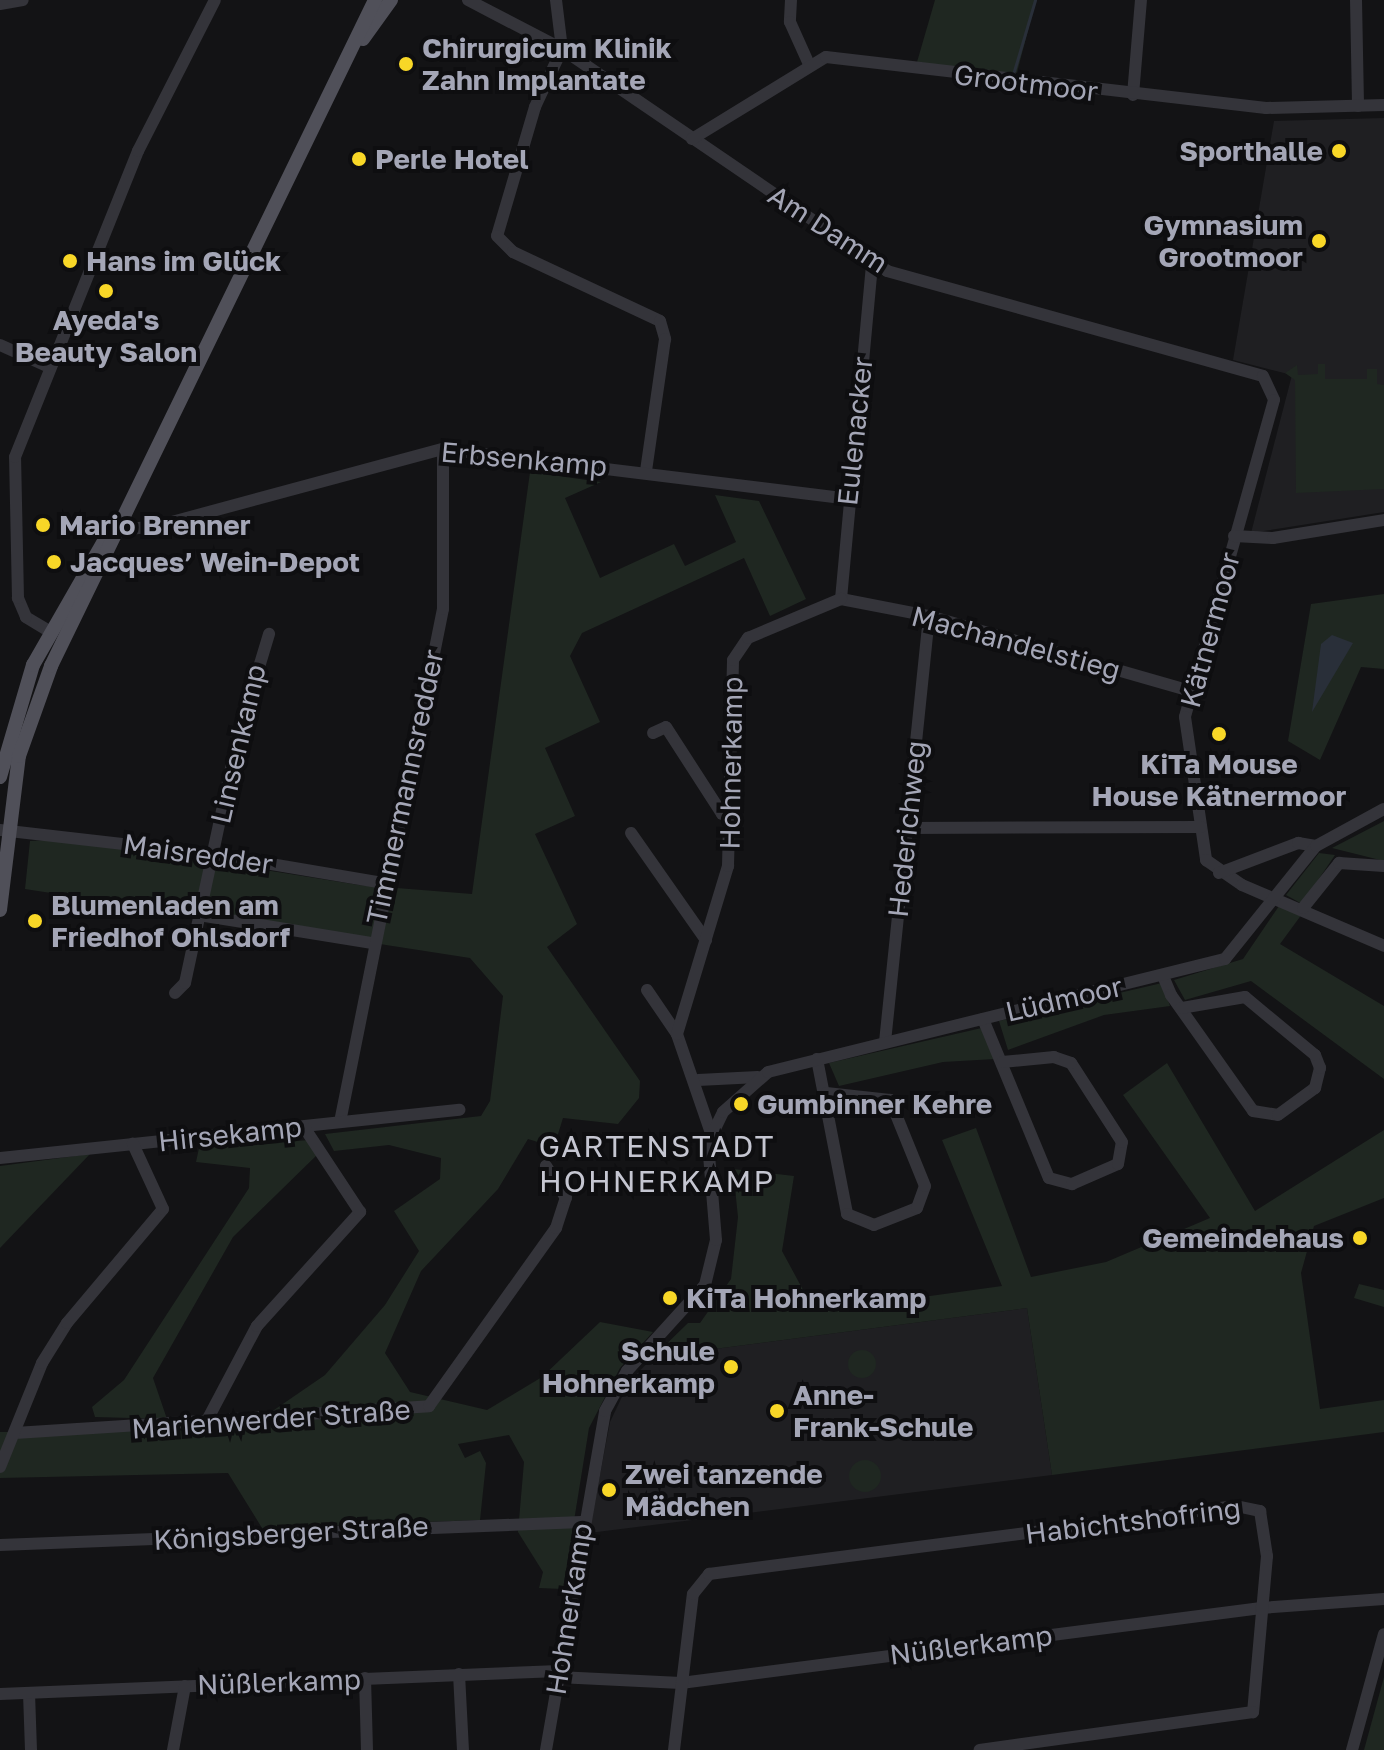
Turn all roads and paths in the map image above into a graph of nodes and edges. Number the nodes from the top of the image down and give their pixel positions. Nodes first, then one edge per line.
1 (23, 0) edge
2 (215, 0) edge
3 (375, 0) edge
4 (391, 0) edge
5 (468, 0) edge
6 (556, 0) edge
7 (791, 0) edge
8 (1141, 0) edge
9 (1356, 0) edge
10 (0, 4) edge
11 (360, 42) junction
12 (562, 49) junction
13 (808, 62) junction
14 (1133, 95) junction
15 (1384, 105) edge
16 (1358, 106) junction
17 (692, 139) junction
18 (872, 262) junction
19 (0, 345) edge
20 (49, 367) junction
21 (1272, 386) joint
22 (443, 449) junction
23 (646, 471) junction
24 (6, 496) edge
25 (848, 499) junction
26 (1384, 520) edge
27 (112, 531) junction
28 (1234, 536) junction
29 (841, 599) junction
30 (929, 616) junction
31 (49, 631) junction
32 (269, 634) dead end
33 (63, 641) junction
34 (1191, 691) junction
35 (653, 733) dead end
36 (0, 777) edge
37 (1384, 809) edge
38 (733, 814) junction
39 (1201, 827) junction
40 (906, 828) junction
41 (6, 831) edge
42 (631, 833) dead end
43 (1316, 846) junction
44 (212, 854) junction
45 (1384, 866) edge
46 (1219, 873) junction
47 (383, 883) junction
48 (1278, 898) junction
49 (1303, 908) junction
50 (0, 910) edge
51 (205, 916) dead end
52 (706, 940) junction
53 (371, 943) junction
54 (1384, 946) edge
55 (1163, 976) junction
56 (647, 990) dead end
57 (175, 993) dead end
58 (1181, 1008) junction
59 (983, 1019) junction
60 (677, 1034) junction
61 (885, 1042) junction
62 (817, 1059) junction
63 (1002, 1062) junction
64 (758, 1077) junction
65 (698, 1080) junction
66 (826, 1093) junction
67 (460, 1110) dead end
68 (340, 1122) junction
69 (304, 1127) junction
70 (711, 1133) junction
71 (133, 1144) junction
72 (0, 1158) edge
73 (546, 1166) dead end
74 (204, 1426) junction
75 (15, 1433) junction
76 (0, 1467) edge
77 (582, 1522) junction
78 (0, 1545) edge
79 (1384, 1599) edge
80 (1261, 1608) junction
81 (1384, 1634) edge
82 (459, 1674) junction
83 (558, 1674) junction
84 (365, 1678) junction
85 (681, 1683) junction
86 (185, 1686) junction
87 (29, 1693) junction
88 (0, 1694) edge
89 (31, 1750) edge
90 (173, 1750) edge
91 (367, 1750) edge
92 (463, 1750) edge
93 (546, 1750) edge
94 (674, 1750) edge
95 (980, 1750) edge
96 (1352, 1750) edge

1 - 10 street
2 - 20 street
3 - 11 main road
4 - 11 main road
5 - 12 street, Am Damm
6 - 12 street
7 - 13 street
8 - 14 street
9 - 16 street
11 - 27 main road
12 - 17 street, Am Damm
12 - 23 street
13 - 14 street, Grootmoor
13 - 17 street, Grootmoor
14 - 16 street, Grootmoor
15 - 16 street, Grootmoor
17 - 18 street, Am Damm
18 - 21 street, Am Damm
18 - 25 street, Eulenacker
19 - 20 street
20 - 24 street
21 - 28 street, Kätnermoor
22 - 23 street, Erbsenkamp
22 - 27 street, Erbsenkamp
22 - 47 street, Timmermannsredder
23 - 25 street, Erbsenkamp
24 - 31 street
25 - 29 street, Eulenacker
26 - 28 street
27 - 31 main road
27 - 33 main road
28 - 34 street, Kätnermoor
29 - 30 street, Machandelstieg
29 - 38 street, Hohnerkamp
30 - 34 street, Machandelstieg
30 - 40 street, Hederichweg
31 - 33 main road
31 - 36 main road
32 - 44 street, Linsenkamp
33 - 41 main road
34 - 39 street, Kätnermoor
35 - 38 street
37 - 43 street, Lüdmoor
38 - 52 street, Hohnerkamp
39 - 40 street
39 - 46 street, Kätnermoor
40 - 61 street, Hederichweg
41 - 44 street, Maisredder
41 - 50 main road
42 - 52 street
43 - 46 street
43 - 48 street, Lüdmoor
44 - 47 street, Maisredder
44 - 57 street, Linsenkamp
45 - 49 street
46 - 48 street
47 - 53 street, Timmermannsredder
48 - 49 street
48 - 55 street, Lüdmoor
49 - 54 street
51 - 53 street
52 - 60 street, Hohnerkamp
53 - 68 street, Timmermannsredder
55 - 58 street
55 - 59 street, Lüdmoor
56 - 60 street, Hohnerkamp
58 - 58 street
59 - 61 street, Lüdmoor
59 - 63 street
60 - 65 street, Hohnerkamp
61 - 62 street, Lüdmoor
62 - 64 street, Lüdmoor
62 - 66 street
63 - 63 street
64 - 65 street
64 - 70 street
65 - 70 street, Hohnerkamp
66 - 66 street
67 - 68 street, Hirsekamp
68 - 69 street, Hirsekamp
69 - 71 street, Hirsekamp
69 - 74 street
70 - 77 street, Hohnerkamp
71 - 72 street, Hirsekamp
71 - 75 street
73 - 74 street, Marienwerder Straße
74 - 75 street, Marienwerder Straße
75 - 76 street
77 - 78 street, Königsberger Straße
77 - 83 street, Hohnerkamp
79 - 80 street, Nüßlerkamp
80 - 85 street, Nüßlerkamp
80 - 85 street, Habichtshofring
80 - 95 street, Habichtshofring
81 - 96 street
82 - 83 street, Nüßlerkamp
82 - 84 street, Nüßlerkamp
82 - 92 street
83 - 85 street, Nüßlerkamp
83 - 93 street, Hohnerkamp
84 - 86 street, Nüßlerkamp
84 - 91 street
85 - 94 street, Habichtshofring
86 - 87 street, Nüßlerkamp
86 - 90 street
87 - 88 street, Nüßlerkamp
87 - 89 street

